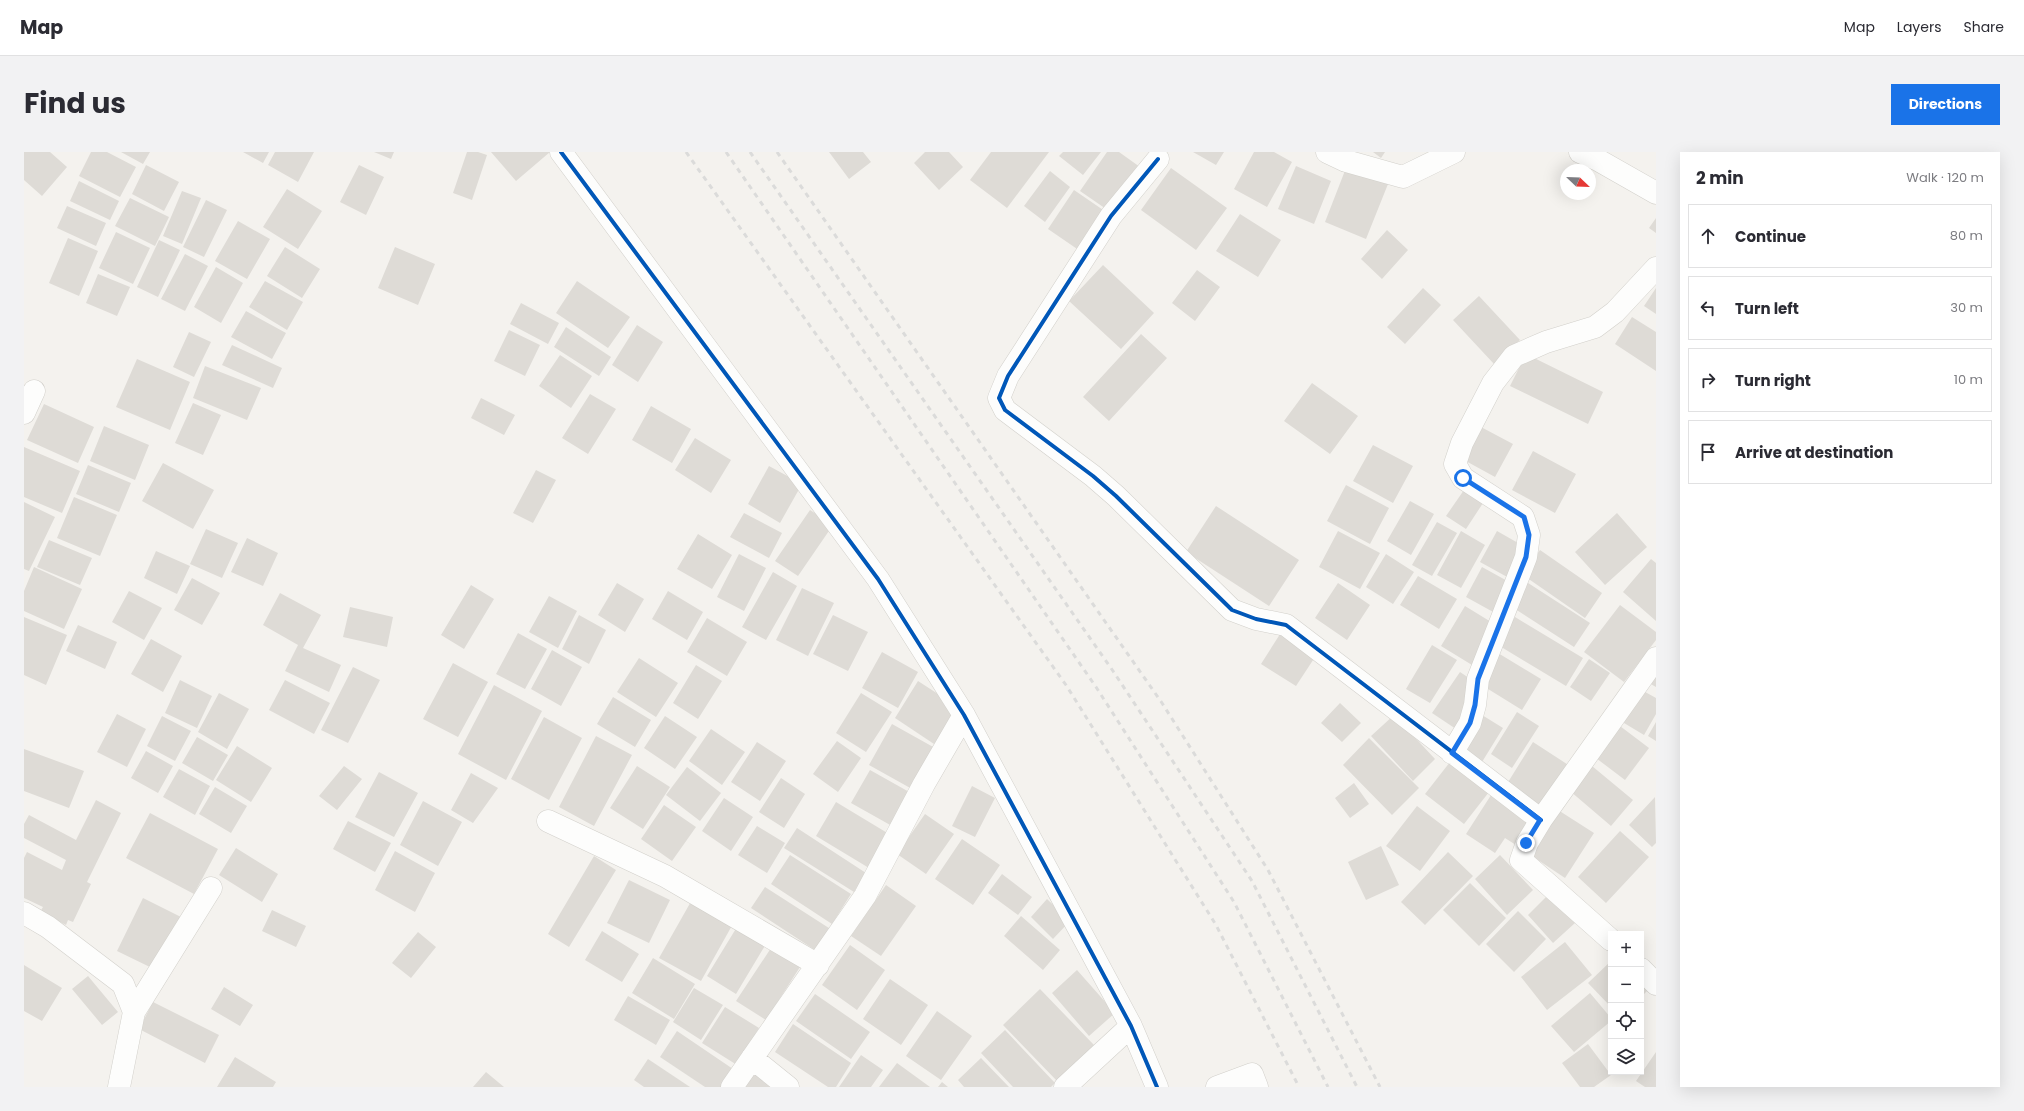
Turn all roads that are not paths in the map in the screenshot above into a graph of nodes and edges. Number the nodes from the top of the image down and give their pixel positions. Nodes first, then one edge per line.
1 (561, 152) edge
2 (1327, 152) edge
3 (1454, 152) edge
4 (1580, 152) edge
5 (1157, 154) edge
6 (1656, 193) edge
7 (1656, 268) edge
8 (34, 391) dead end
9 (24, 413) edge
10 (1656, 658) edge
11 (964, 715) junction
12 (1452, 753) junction
13 (1540, 820) junction
14 (548, 821) dead end
15 (211, 888) dead end
16 (24, 913) edge
17 (1608, 937) edge
18 (818, 965) junction
19 (1644, 972) edge
20 (1656, 984) edge
21 (134, 1012) junction
22 (1131, 1026) junction
23 (752, 1058) junction
24 (118, 1087) edge
25 (732, 1087) edge
26 (788, 1087) edge
27 (1065, 1087) edge
28 (1157, 1087) edge
29 (1217, 1087) edge
30 (1257, 1087) edge

1 - 11 street
2 - 3 street
4 - 6 street
5 - 12 street
7 - 12 street
8 - 9 street
10 - 13 street
11 - 18 street
11 - 22 street
12 - 13 street
13 - 17 street
14 - 18 street
15 - 21 street
16 - 21 street
18 - 23 street
19 - 20 street
21 - 24 street
22 - 27 street
22 - 28 street
23 - 25 street
23 - 26 street
29 - 30 street

